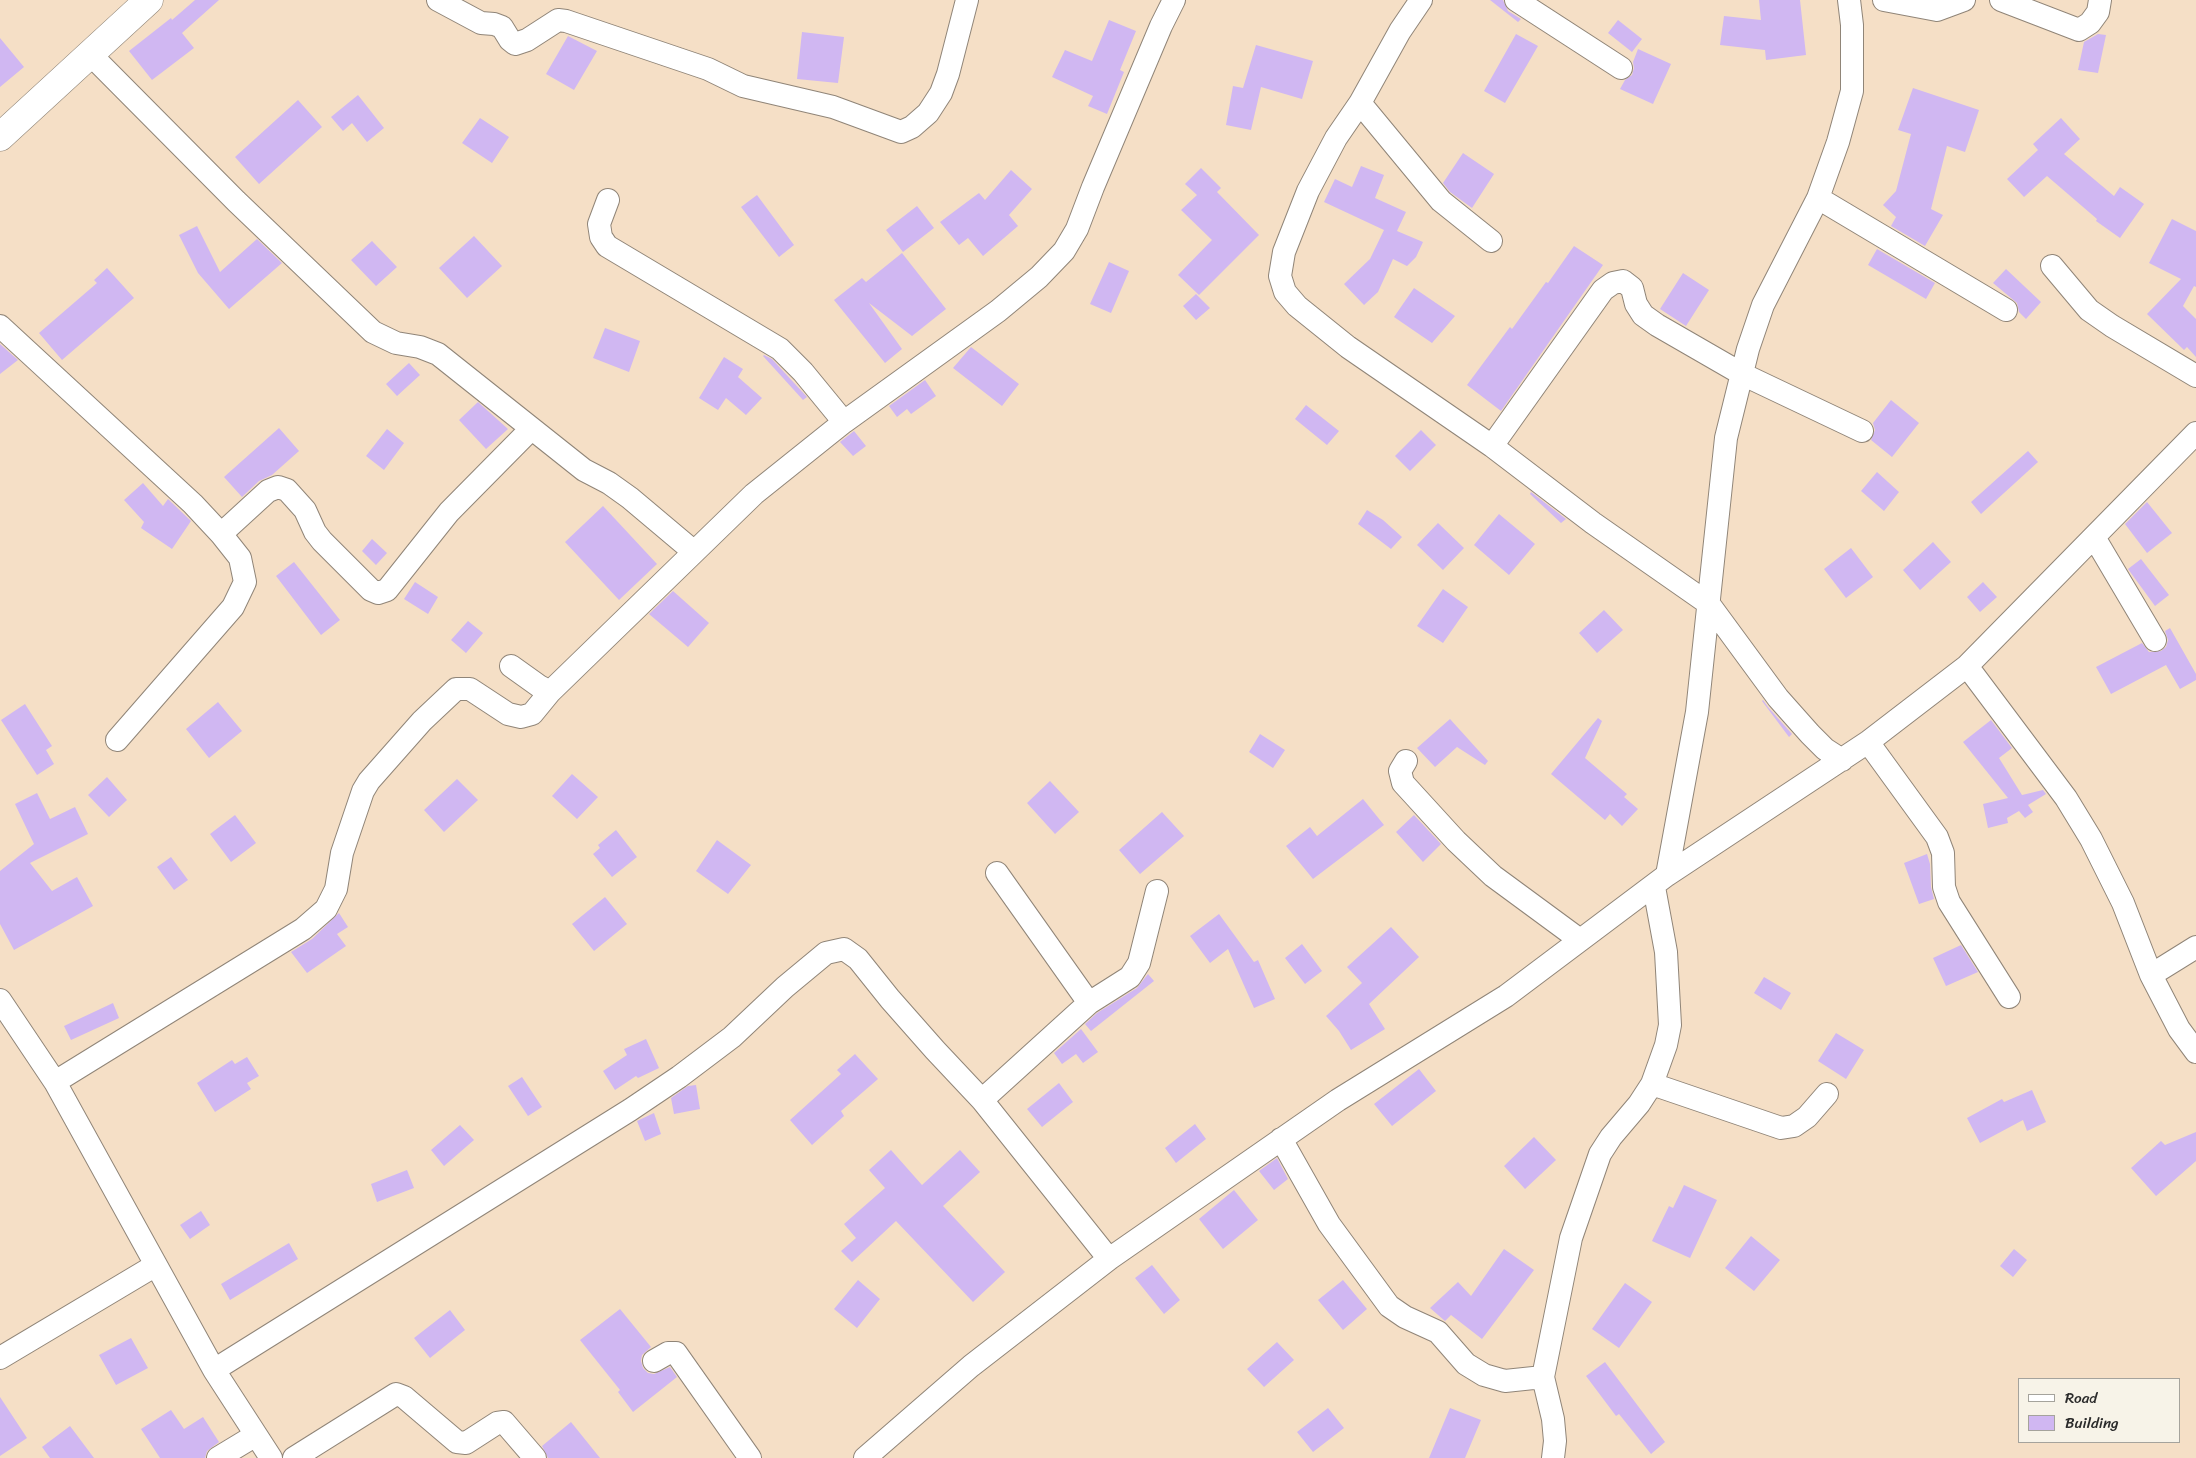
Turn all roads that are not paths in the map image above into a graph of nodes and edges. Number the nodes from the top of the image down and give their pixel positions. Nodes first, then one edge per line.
1 (149, 0) edge
2 (438, 0) edge
3 (967, 0) edge
4 (1174, 0) edge
5 (1421, 0) edge
6 (1516, 0) edge
7 (1849, 0) edge
8 (1884, 0) edge
9 (1964, 0) edge
10 (2000, 0) edge
11 (2100, 0) edge
12 (90, 54) junction
13 (1621, 68) dead end
14 (1360, 103) junction
15 (2, 132) edge
16 (1818, 198) junction
17 (608, 200) dead end
18 (1491, 240) dead end
19 (2052, 266) dead end
20 (2006, 310) dead end
21 (0, 326) edge
22 (1742, 374) junction
23 (2196, 376) edge
24 (844, 422) junction
25 (531, 429) junction
26 (1862, 431) dead end
27 (2196, 433) edge
28 (1492, 446) junction
29 (221, 534) junction
30 (2094, 537) junction
31 (693, 551) junction
32 (1709, 604) junction
33 (2154, 640) dead end
34 (511, 666) dead end
35 (1968, 666) junction
36 (550, 692) junction
37 (118, 740) dead end
38 (1868, 742) junction
39 (1842, 760) junction
40 (1406, 761) dead end
41 (997, 873) dead end
42 (1661, 881) junction
43 (1157, 890) dead end
44 (1630, 902) junction
45 (1661, 923) junction
46 (1580, 940) junction
47 (2196, 947) edge
48 (2151, 975) junction
49 (2008, 997) dead end
50 (0, 1000) edge
51 (1089, 1003) junction
52 (2196, 1052) edge
53 (55, 1082) junction
54 (1652, 1084) junction
55 (1828, 1094) dead end
56 (982, 1100) junction
57 (1281, 1139) junction
58 (1109, 1259) junction
59 (156, 1265) junction
60 (0, 1358) edge
61 (654, 1361) dead end
62 (214, 1370) junction
63 (1543, 1377) junction
64 (256, 1435) junction
65 (218, 1458) edge
66 (271, 1458) edge
67 (294, 1458) edge
68 (536, 1458) edge
69 (750, 1458) edge
70 (865, 1458) edge
71 (1553, 1458) edge

1 - 12 main road
2 - 3 street
4 - 24 street
5 - 14 street
6 - 13 street
7 - 16 street
8 - 9 street
10 - 11 street
12 - 15 main road
12 - 25 street
14 - 18 street
14 - 28 street
16 - 20 street
16 - 22 street
17 - 24 street
19 - 23 street
21 - 29 street
22 - 26 street
22 - 28 street
22 - 32 street
24 - 31 street
25 - 29 street
25 - 31 street
27 - 30 street
28 - 32 street
29 - 37 street
30 - 33 street
30 - 35 street
31 - 36 street
32 - 39 street
32 - 42 street
34 - 36 street
35 - 38 street
35 - 48 street
36 - 53 street
38 - 39 street
38 - 49 street
39 - 42 street
40 - 46 street
41 - 51 street
42 - 44 street
42 - 45 street
43 - 51 street
44 - 45 street
44 - 46 street
45 - 54 street
46 - 57 street
47 - 48 street
48 - 52 street
50 - 53 street
51 - 56 street
53 - 59 street
54 - 55 street
54 - 63 street
56 - 58 street
56 - 62 street
57 - 58 street
57 - 63 street
58 - 70 street
59 - 60 street
59 - 62 street
61 - 69 street
62 - 64 street
63 - 71 street
64 - 65 street
64 - 66 street
67 - 68 street

